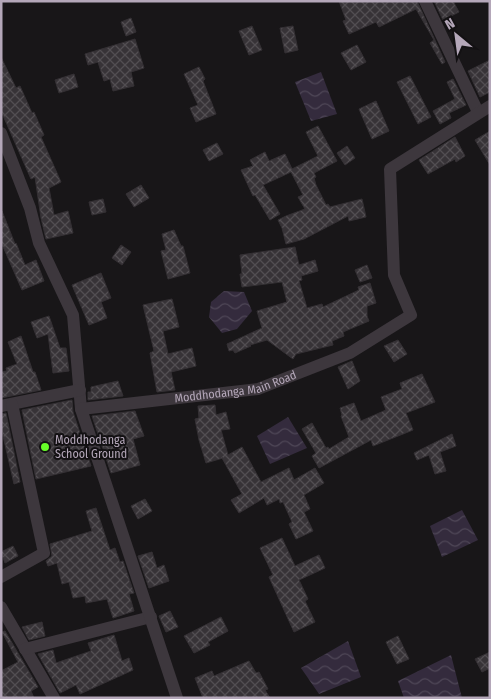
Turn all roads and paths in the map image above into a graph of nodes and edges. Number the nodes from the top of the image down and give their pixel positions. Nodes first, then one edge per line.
1 (425, 1) edge
2 (490, 106) edge
3 (478, 112) junction
4 (1, 133) edge
5 (80, 390) junction
6 (6, 405) edge
7 (81, 409) junction
8 (1, 577) edge
9 (1, 607) edge
10 (151, 617) junction
11 (25, 649) junction
12 (54, 698) edge
13 (178, 698) edge

1 - 3 street
2 - 3 street, Moddhodanga Main Road
3 - 7 street, Moddhodanga Main Road
4 - 5 street
5 - 6 street
5 - 7 street
6 - 8 street
7 - 10 street
9 - 11 street
10 - 11 street
10 - 13 street
11 - 12 street

